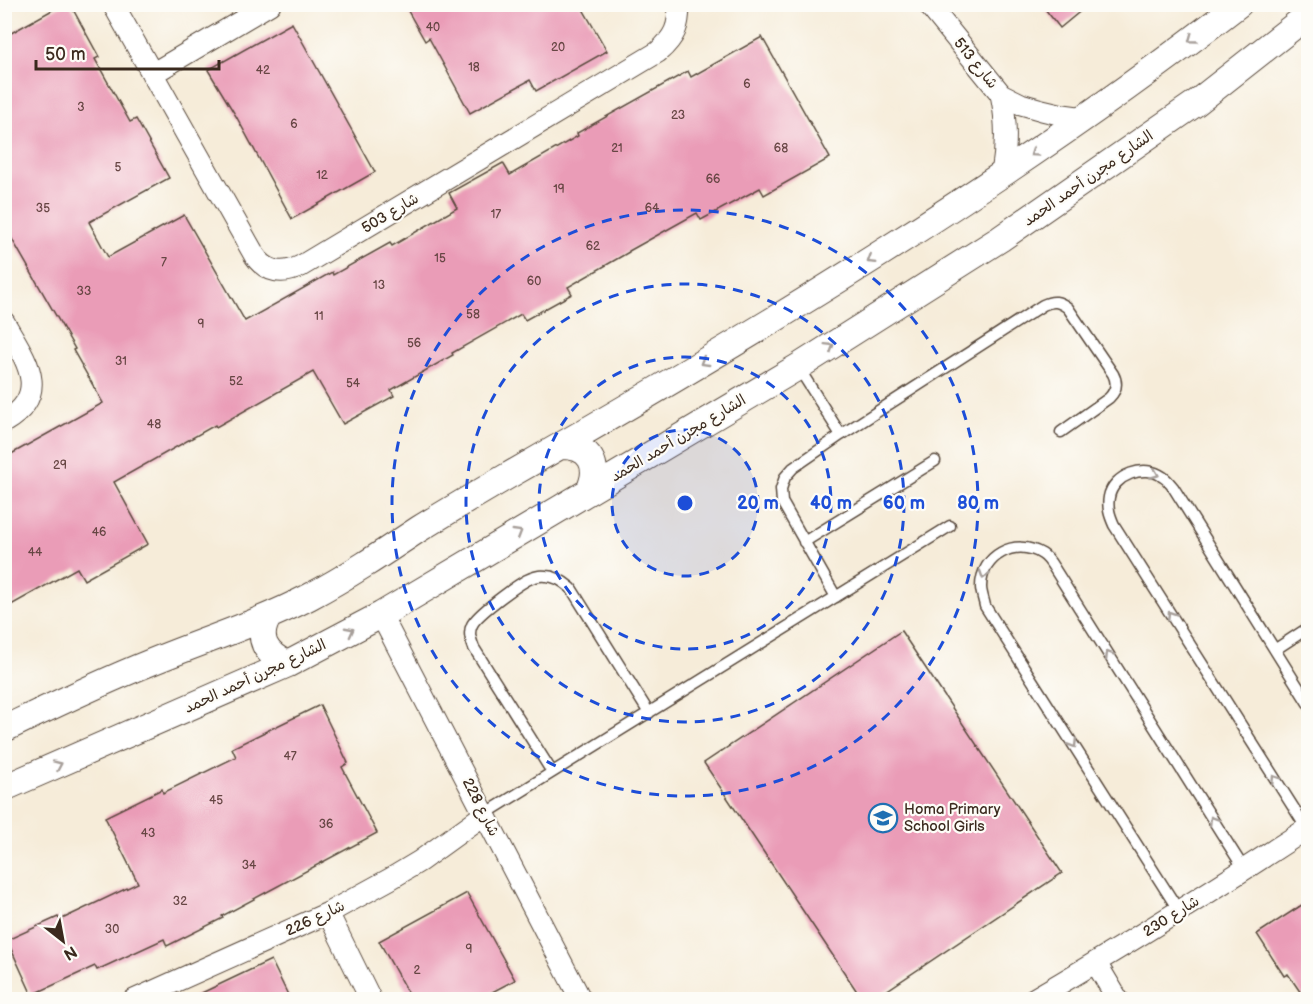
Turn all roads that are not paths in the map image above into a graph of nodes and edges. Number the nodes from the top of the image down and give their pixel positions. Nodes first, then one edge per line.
1 (113, 4) edge
2 (270, 4) edge
3 (679, 4) edge
4 (928, 4) edge
5 (1239, 4) edge
6 (1308, 15) edge
7 (152, 74) junction
8 (1001, 94) junction
9 (1085, 118) junction
10 (1002, 174) junction
11 (4, 322) edge
12 (798, 367) junction
13 (4, 422) edge
14 (1061, 432) dead end
15 (841, 435) junction
16 (562, 446) junction
17 (935, 461) dead end
18 (589, 491) junction
19 (951, 526) dead end
20 (804, 542) junction
21 (836, 597) junction
22 (381, 615) junction
23 (269, 616) junction
24 (1308, 628) edge
25 (1276, 649) junction
26 (288, 664) junction
27 (1308, 703) edge
28 (649, 712) junction
29 (4, 729) edge
30 (552, 772) junction
31 (4, 788) edge
32 (484, 814) junction
33 (1308, 828) edge
34 (1244, 869) junction
35 (1179, 911) junction
36 (328, 913) junction
37 (1096, 963) junction
38 (134, 999) edge
39 (371, 999) edge
40 (580, 999) edge
41 (1032, 999) edge
42 (1118, 999) edge

1 - 7 street, شارع 503
2 - 7 street
3 - 7 street, شارع 503
4 - 8 street, شارع 513
5 -> 9 street
12 -> 6 street, الشارع مجرن أحمد الحمد
8 - 9 street, شارع 513
8 - 10 street, شارع 513
9 -> 10 street
10 -> 16 street
11 - 13 street
12 - 15 lane
12 - 18 street, الشارع مجرن أحمد الحمد
14 - 15 lane
15 - 20 lane
16 - 18 street
16 - 23 street
17 - 20 lane
22 -> 18 street, الشارع مجرن أحمد الحمد
19 - 21 lane
20 - 21 lane
21 - 28 lane
26 -> 22 street, الشارع مجرن أحمد الحمد
22 - 32 street, شارع 228
23 - 26 street
23 - 29 street
24 - 25 lane
25 - 27 lane
33 -> 25 lane
31 -> 26 street, الشارع مجرن أحمد الحمد
28 - 30 lane
28 - 30 lane
30 - 32 lane
32 - 36 street, شارع 226
32 - 40 street, شارع 228
33 - 34 street, شارع 230
34 - 35 street, شارع 230
34 -> 35 lane
35 - 37 street, شارع 230
36 - 38 street, شارع 226
36 - 39 street
37 - 41 street, شارع 230
37 - 42 street

